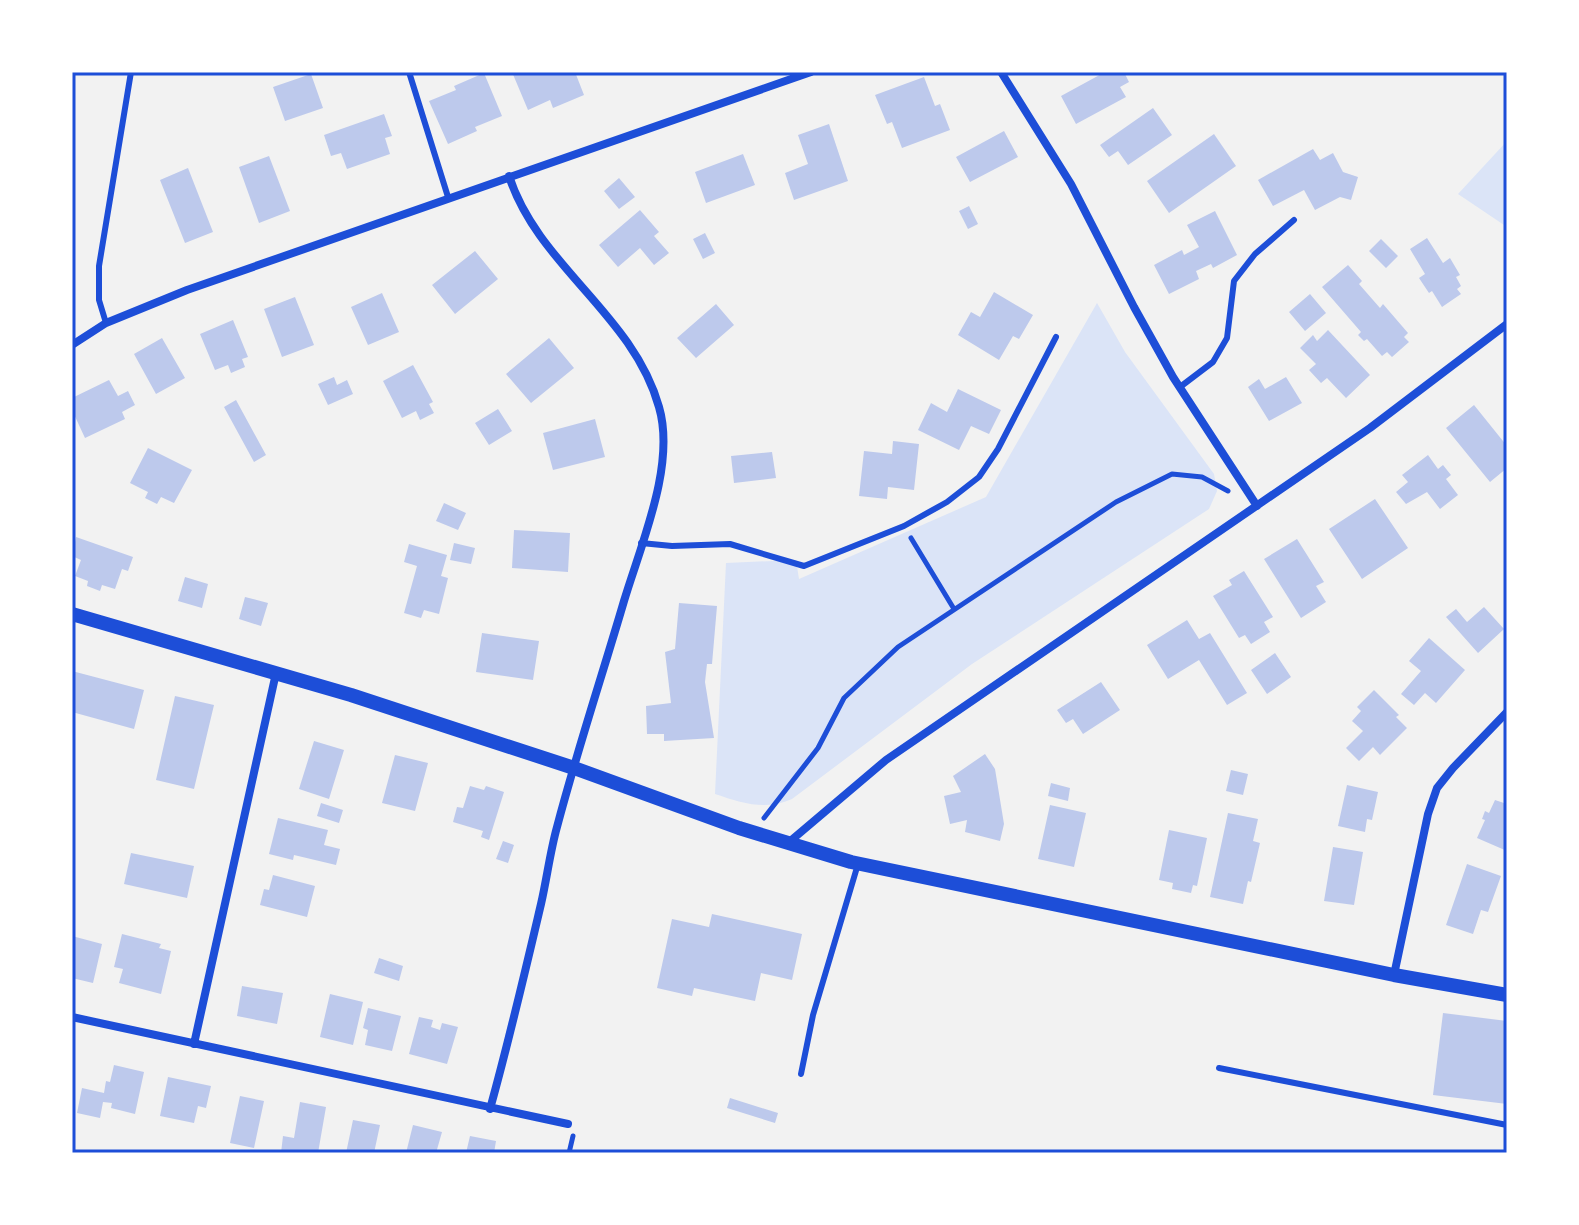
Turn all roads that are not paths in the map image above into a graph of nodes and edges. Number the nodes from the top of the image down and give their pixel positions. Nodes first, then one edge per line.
1 (131, 72) edge
2 (410, 72) edge
3 (811, 72) edge
4 (1001, 72) edge
5 (509, 176) junction
6 (448, 197) junction
7 (1294, 220) dead end
8 (106, 323) junction
9 (1507, 324) edge
10 (1056, 337) dead end
11 (72, 345) edge
12 (1180, 387) junction
13 (1257, 506) junction
14 (641, 543) junction
15 (72, 614) edge
16 (276, 673) junction
17 (1507, 712) edge
18 (574, 768) junction
19 (787, 843) junction
20 (858, 864) junction
21 (1394, 975) junction
22 (1507, 995) edge
23 (72, 1017) edge
24 (194, 1044) junction
25 (1219, 1068) dead end
26 (801, 1074) dead end
27 (490, 1109) junction
28 (568, 1124) dead end
29 (1507, 1125) edge

1 - 8 lane
2 - 6 lane
3 - 5 street
4 - 12 street
5 - 6 street
5 - 14 street
6 - 8 street
7 - 12 lane
8 - 11 street
9 - 13 street
10 - 14 lane
12 - 13 street
13 - 19 street
14 - 18 street
15 - 16 street
16 - 18 street
16 - 24 street
17 - 21 street
18 - 19 street
18 - 27 street
19 - 20 street
20 - 21 street
20 - 26 lane
21 - 22 street
23 - 24 street
24 - 27 street
25 - 29 lane
27 - 28 street

